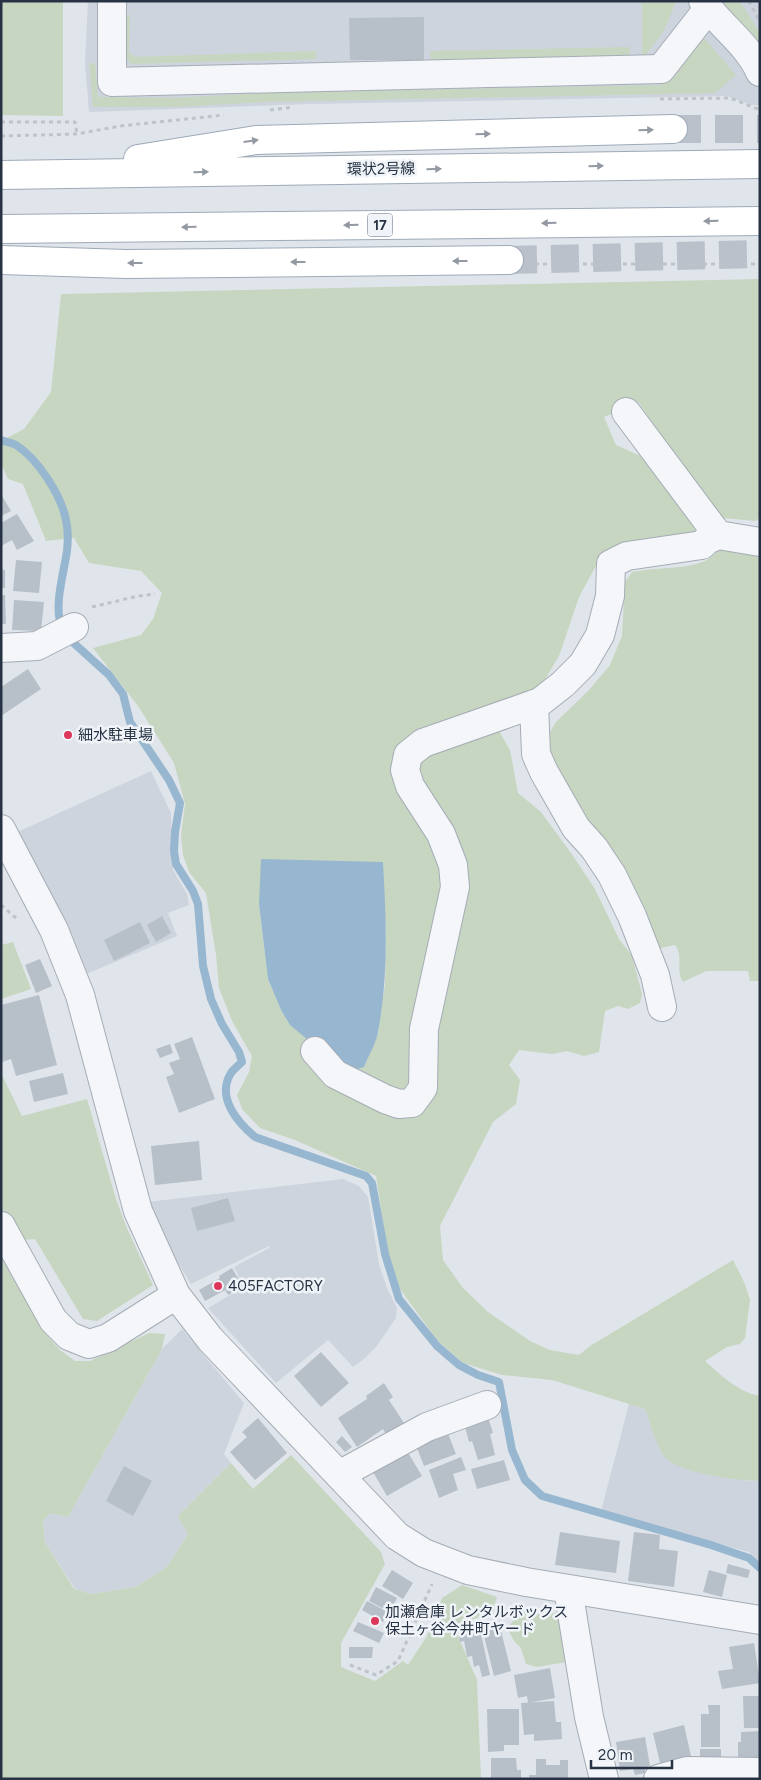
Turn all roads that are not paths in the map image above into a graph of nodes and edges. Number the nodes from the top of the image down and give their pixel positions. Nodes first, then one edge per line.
1 (112, 1) edge
2 (705, 5) edge
3 (760, 72) edge
4 (673, 129) tunnel mouth
5 (760, 164) edge
6 (48, 174) junction
7 (1, 175) edge
8 (760, 221) edge
9 (1, 229) edge
10 (1, 260) edge
11 (509, 260) tunnel mouth
12 (626, 412) dead end
13 (718, 535) junction
14 (760, 542) edge
15 (74, 627) road end
16 (1, 648) edge
17 (534, 704) junction
18 (1, 829) edge
19 (662, 1007) dead end
20 (315, 1051) dead end
21 (1, 1226) edge
22 (176, 1295) junction
23 (487, 1405) dead end
24 (339, 1475) junction
25 (568, 1588) junction
26 (760, 1620) edge
27 (752, 1774) edge
28 (604, 1779) edge
29 (658, 1779) edge

1 - 2 street
2 - 3 street
6 -> 4 main road
6 -> 5 main road, 環状2号線
6 - 7 main road, 環状2号線
8 -> 9 main road, 17
11 -> 10 main road
12 - 13 street
13 - 14 street
13 - 17 street
15 - 16 street
17 - 19 street
17 - 20 street
18 - 22 street
21 - 22 street
22 - 24 street
23 - 24 street
24 - 25 street
25 - 26 street
25 - 28 street
27 - 29 street

